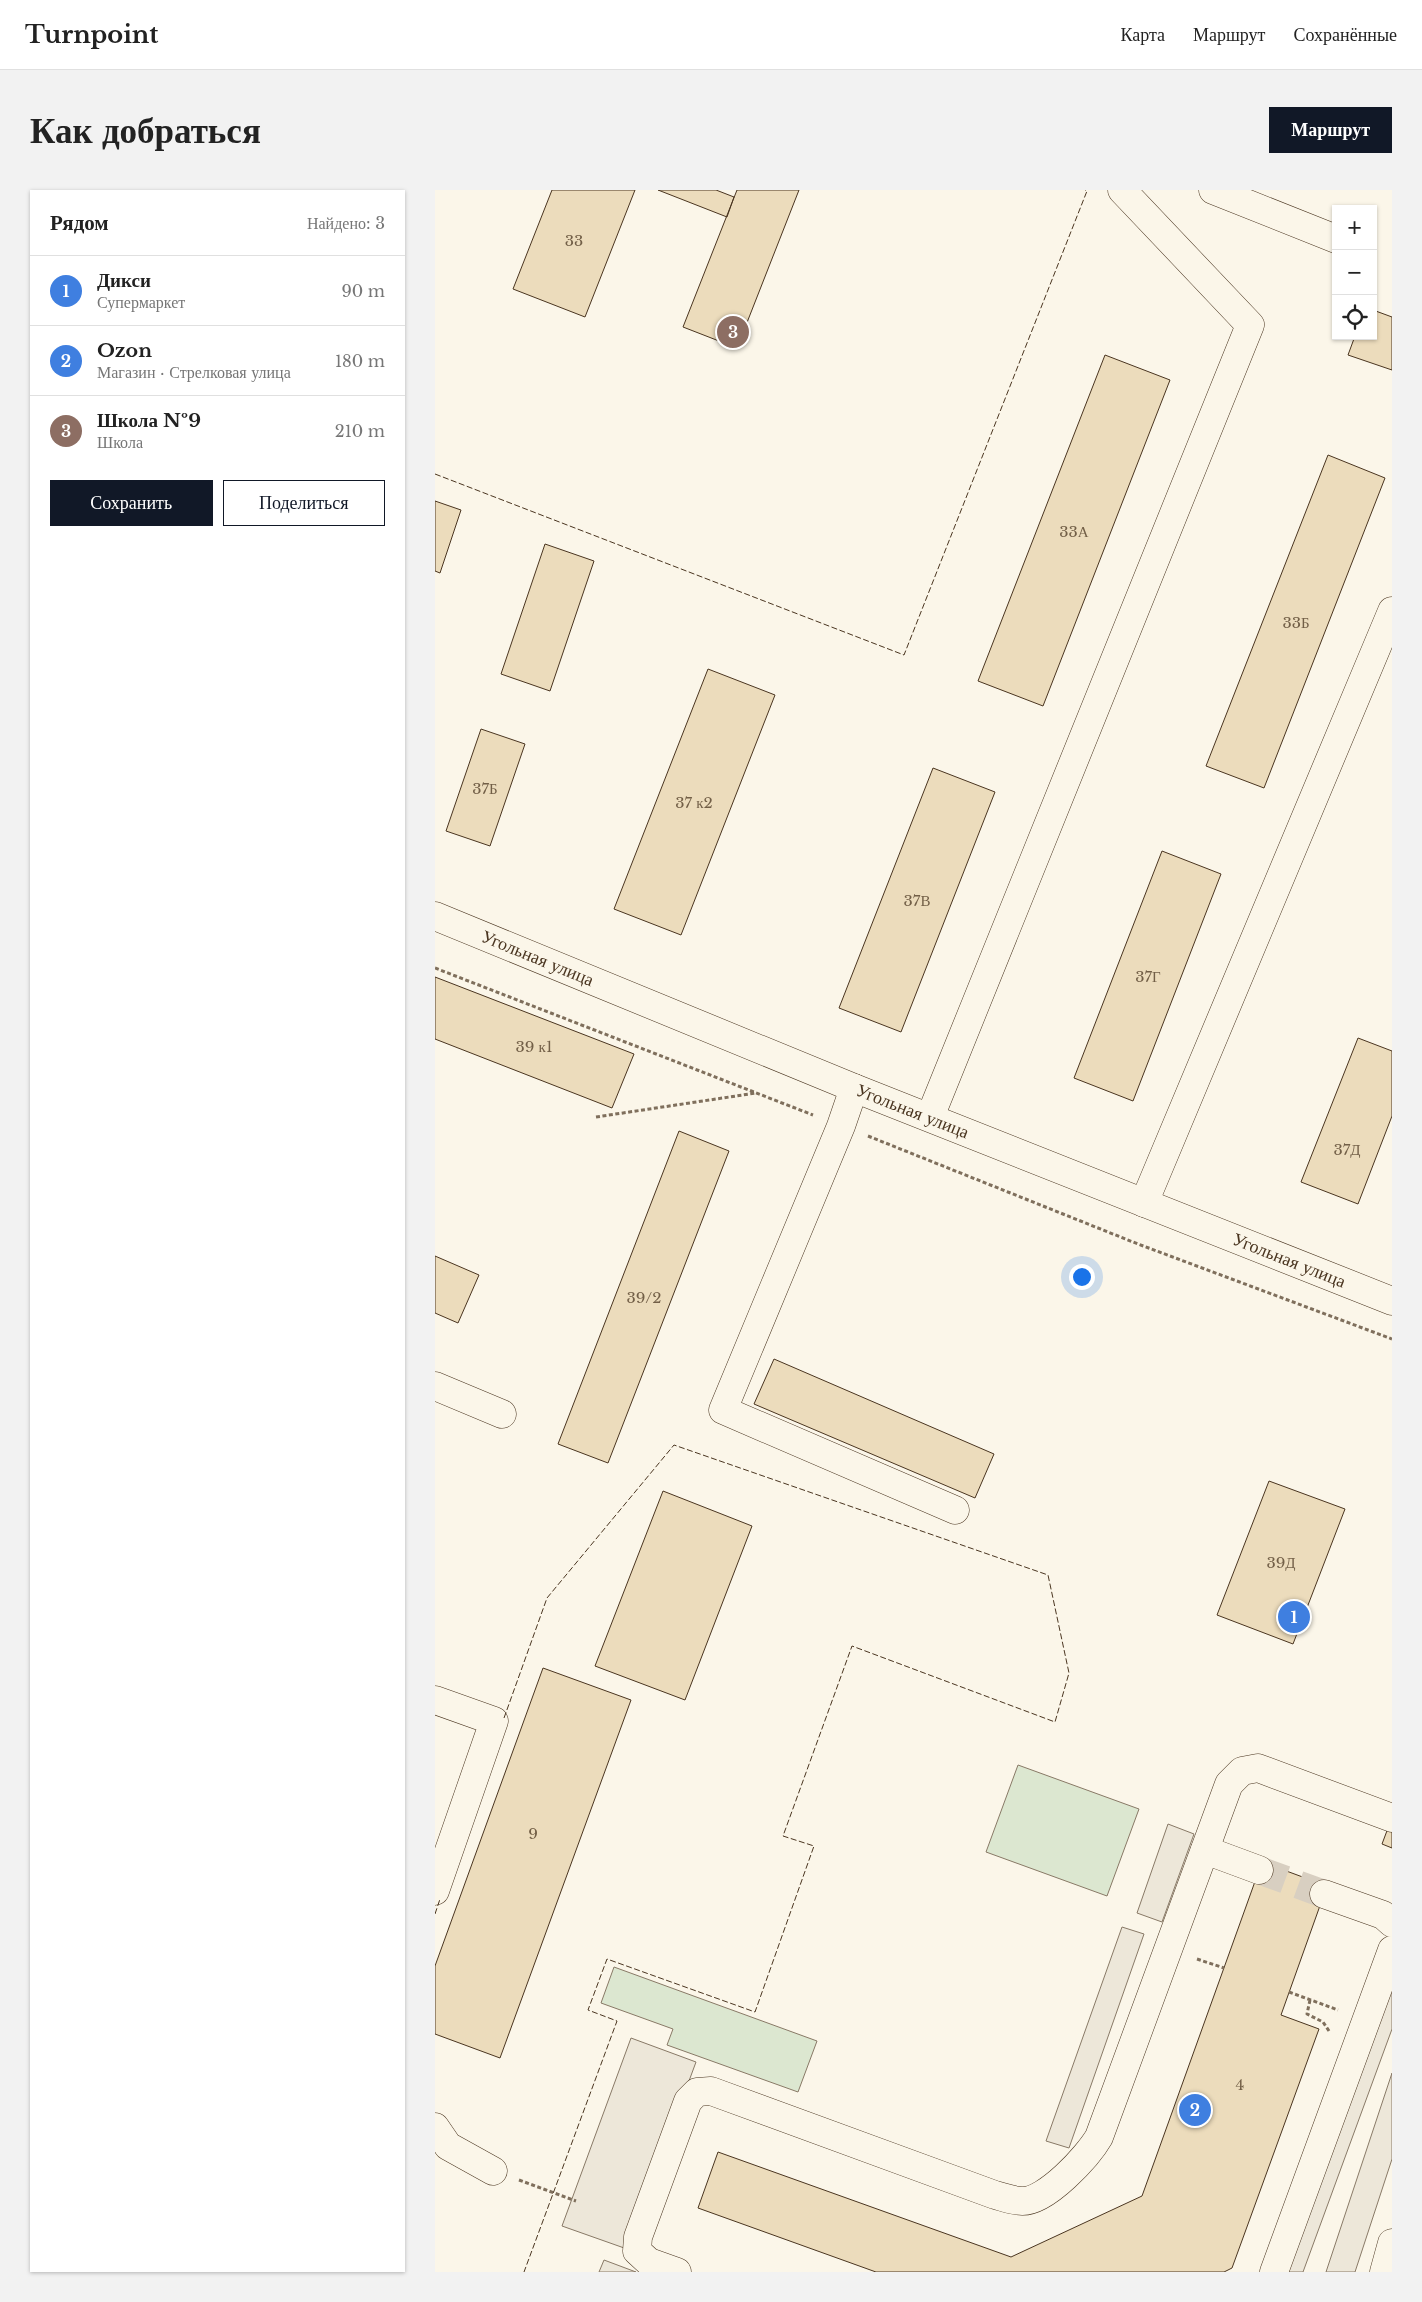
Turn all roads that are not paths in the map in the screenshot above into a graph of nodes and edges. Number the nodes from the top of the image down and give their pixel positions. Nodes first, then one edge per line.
1 (1122, 190) edge
2 (1213, 190) edge
3 (1332, 237) edge
4 (1392, 611) edge
5 (435, 916) edge
6 (854, 1088) junction
7 (930, 1118) junction
8 (1144, 1203) junction
9 (1392, 1301) edge
10 (435, 1386) edge
11 (502, 1414) dead end
12 (955, 1510) dead end
13 (435, 1700) edge
14 (1392, 1818) edge
15 (1205, 1850) junction
16 (1259, 1870) tunnel mouth
17 (435, 1890) edge
18 (1324, 1894) tunnel mouth
19 (1392, 1923) edge
20 (1392, 1950) edge
21 (435, 2127) edge
22 (493, 2171) road end
23 (1392, 2243) edge
24 (677, 2272) edge
25 (1274, 2272) edge
26 (1384, 2272) edge

1 - 7 street
2 - 3 street
4 - 8 street
5 - 6 street, Угольная улица
6 - 7 street, Угольная улица
6 - 12 street
7 - 8 street, Угольная улица
8 - 9 street, Угольная улица
10 - 11 street
13 - 17 street
14 - 15 street
15 - 16 street
15 - 24 street
18 - 19 street
20 - 25 street
21 - 22 street
23 - 26 street

